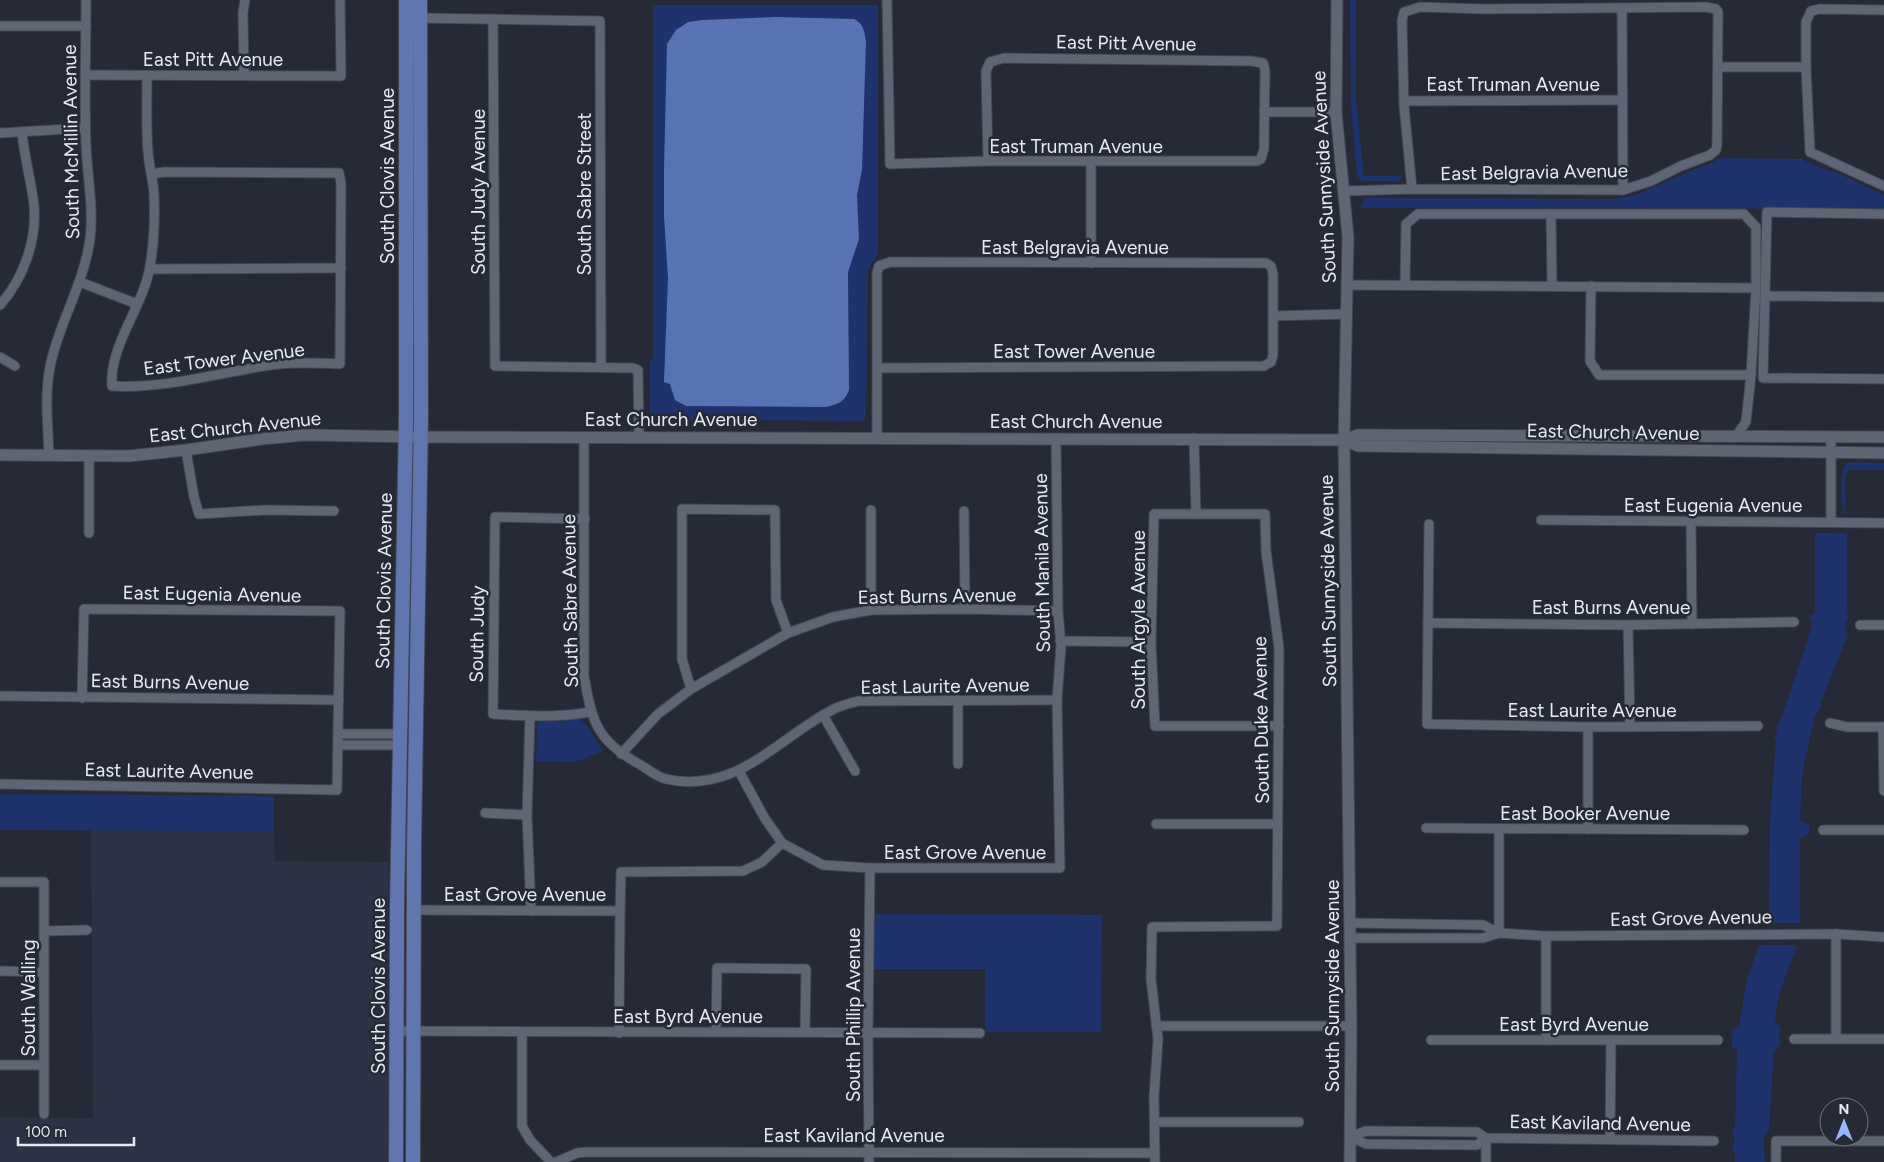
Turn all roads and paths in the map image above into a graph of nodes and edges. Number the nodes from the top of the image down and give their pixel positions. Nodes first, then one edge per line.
1 (86, 0) edge
2 (245, 0) edge
3 (340, 0) edge
4 (406, 0) edge
5 (413, 0) edge
6 (420, 0) edge
7 (887, 0) edge
8 (1337, 0) edge
9 (1622, 8) junction
10 (1884, 10) edge
11 (420, 18) junction
12 (494, 19) junction
13 (0, 26) edge
14 (86, 26) junction
15 (1718, 67) junction
16 (1806, 67) junction
17 (86, 75) junction
18 (244, 75) junction
19 (147, 76) junction
20 (1622, 100) junction
21 (1404, 101) junction
22 (1264, 112) junction
23 (1336, 112) junction
24 (85, 128) junction
25 (22, 132) junction
26 (0, 133) edge
27 (988, 161) junction
28 (1091, 162) junction
29 (151, 174) junction
30 (1884, 186) edge
31 (1412, 189) junction
32 (1623, 190) junction
33 (1345, 191) junction
34 (1551, 214) junction
35 (1884, 214) edge
36 (1091, 264) junction
37 (341, 268) junction
38 (150, 269) junction
39 (80, 282) junction
40 (1347, 285) junction
41 (1405, 285) junction
42 (1552, 286) junction
43 (1591, 286) junction
44 (1756, 288) junction
45 (1765, 296) junction
46 (1884, 297) edge
47 (0, 304) edge
48 (137, 304) junction
49 (1346, 314) junction
50 (1273, 316) junction
51 (0, 357) edge
52 (15, 366) dead end
53 (601, 367) junction
54 (877, 368) junction
55 (1751, 376) junction
56 (1884, 380) edge
57 (1736, 436) junction
58 (406, 437) junction
59 (421, 437) junction
60 (584, 437) junction
61 (639, 437) junction
62 (877, 437) junction
63 (1831, 437) junction
64 (1884, 437) edge
65 (1056, 438) junction
66 (1194, 438) junction
67 (1344, 440) junction
68 (186, 450) junction
69 (1736, 452) junction
70 (1831, 452) junction
71 (1884, 453) edge
72 (0, 455) edge
73 (48, 456) junction
74 (89, 456) junction
75 (334, 510) dead end
76 (871, 510) dead end
77 (964, 511) dead end
78 (1196, 514) junction
79 (585, 518) junction
80 (1541, 520) dead end
81 (1691, 521) junction
82 (1831, 522) junction
83 (1884, 523) edge
84 (1429, 524) dead end
85 (89, 533) dead end
86 (965, 609) junction
87 (871, 610) junction
88 (1058, 611) junction
89 (1794, 622) dead end
90 (1428, 623) junction
91 (1692, 624) junction
92 (1628, 625) junction
93 (1860, 625) dead end
94 (1884, 625) edge
95 (788, 632) junction
96 (1060, 641) junction
97 (1151, 642) junction
98 (691, 689) junction
99 (0, 696) edge
100 (82, 698) junction
101 (339, 700) junction
102 (958, 700) junction
103 (1057, 700) junction
104 (590, 712) junction
105 (823, 715) junction
106 (530, 716) junction
107 (1830, 723) dead end
108 (1279, 726) junction
109 (1758, 726) dead end
110 (1588, 727) junction
111 (1630, 727) junction
112 (1884, 727) edge
113 (338, 734) junction
114 (399, 740) junction
115 (338, 745) junction
116 (621, 754) junction
117 (958, 764) dead end
118 (739, 771) junction
119 (856, 771) dead end
120 (0, 784) edge
121 (1884, 791) edge
122 (485, 813) dead end
123 (527, 814) junction
124 (1156, 824) dead end
125 (1278, 824) junction
126 (1426, 828) dead end
127 (1499, 829) junction
128 (1588, 829) junction
129 (1744, 830) dead end
130 (1823, 830) dead end
131 (1884, 830) edge
132 (398, 838) junction
133 (782, 843) junction
134 (870, 868) junction
135 (1060, 868) joint
136 (0, 882) edge
137 (413, 910) junction
138 (531, 911) junction
139 (620, 911) junction
140 (1350, 923) junction
141 (87, 930) dead end
142 (44, 931) junction
143 (1499, 933) junction
144 (1836, 934) junction
145 (1546, 936) junction
146 (1884, 937) edge
147 (1350, 938) junction
148 (0, 971) edge
149 (44, 972) junction
150 (1156, 1026) junction
151 (1351, 1026) junction
152 (396, 1032) junction
153 (413, 1032) junction
154 (716, 1032) junction
155 (805, 1032) junction
156 (522, 1033) junction
157 (619, 1033) junction
158 (868, 1033) junction
159 (980, 1033) dead end
160 (1794, 1039) dead end
161 (1836, 1039) junction
162 (1884, 1039) edge
163 (1431, 1040) dead end
164 (1546, 1040) junction
165 (1611, 1040) junction
166 (1718, 1040) dead end
167 (0, 1064) edge
168 (44, 1065) junction
169 (44, 1114) dead end
170 (1155, 1122) junction
171 (1299, 1122) dead end
172 (1350, 1137) junction
173 (1486, 1138) junction
174 (1610, 1139) junction
175 (1714, 1141) dead end
176 (1884, 1141) edge
177 (869, 1151) junction
178 (1154, 1157) edge
179 (396, 1162) edge
180 (413, 1162) edge
181 (551, 1162) edge
182 (556, 1162) edge
183 (869, 1162) edge
184 (1350, 1162) edge
185 (1486, 1162) edge
186 (1776, 1162) edge

1 - 14 street, South McMillin Avenue
2 - 18 street
3 - 18 street, East Pitt Avenue
4 - 58 main road, South Clovis Avenue
5 - 11 main road
6 - 11 main road, South Clovis Avenue
7 - 27 street, East Truman Avenue
8 - 23 street, South Sunnyside Avenue
9 - 15 street
9 - 20 street
9 - 21 street
10 - 16 street
11 - 12 street
11 - 59 main road, South Clovis Avenue
12 - 53 street, South Sabre Street
12 - 53 street, South Judy Avenue
13 - 14 street
14 - 17 street, South McMillin Avenue
15 - 16 street
15 - 32 street, East Belgravia Avenue
16 - 30 street
17 - 19 street, East Pitt Avenue
17 - 24 street, South McMillin Avenue
18 - 19 street, East Pitt Avenue
19 - 29 street
20 - 21 street, East Truman Avenue
20 - 32 street
21 - 31 street
22 - 23 street
22 - 27 street, East Pitt Avenue
22 - 28 street, East Truman Avenue
23 - 33 street, South Sunnyside Avenue
24 - 25 street
24 - 39 street, South McMillin Avenue
25 - 26 street
25 - 47 street
27 - 28 street, East Truman Avenue
28 - 36 street
29 - 37 street
29 - 38 street
31 - 32 street, East Belgravia Avenue
31 - 33 street, East Belgravia Avenue
33 - 40 street, South Sunnyside Avenue
34 - 41 street
34 - 42 street
34 - 44 street
35 - 45 street
36 - 50 street, East Belgravia Avenue
36 - 54 street, East Belgravia Avenue
37 - 38 street
37 - 48 street, East Tower Avenue
38 - 48 street
39 - 48 street
39 - 73 street, South McMillin Avenue
40 - 41 street
40 - 49 street, South Sunnyside Avenue
41 - 42 street
42 - 43 street
43 - 44 street
43 - 55 street
44 - 55 street
45 - 46 street
45 - 56 street
49 - 50 street
49 - 67 street, South Sunnyside Avenue
50 - 54 street, East Tower Avenue
51 - 52 street
53 - 61 street
54 - 62 street
55 - 57 street
57 - 63 street, East Church Avenue
57 - 67 street, East Church Avenue
57 - 69 street
58 - 59 street, East Church Avenue
58 - 68 street, East Church Avenue
58 - 114 main road, South Clovis Avenue
59 - 60 street, East Church Avenue
59 - 137 main road, South Clovis Avenue
60 - 61 street, East Church Avenue
60 - 79 street, South Sabre Avenue
61 - 62 street, East Church Avenue
62 - 65 street, East Church Avenue
63 - 64 street, East Church Avenue
63 - 70 street
65 - 66 street, East Church Avenue
65 - 88 street, South Manila Avenue
66 - 67 street, East Church Avenue
66 - 78 street
67 - 69 street, East Church Avenue
67 - 140 street, South Sunnyside Avenue
68 - 74 street, East Church Avenue
68 - 75 street
69 - 70 street, East Church Avenue
70 - 71 street, East Church Avenue
70 - 82 street
72 - 73 street, East Church Avenue
73 - 74 street, East Church Avenue
74 - 85 street
76 - 87 street
77 - 86 street
78 - 97 street, South Argyle Avenue
78 - 108 street, South Duke Avenue
79 - 104 street, South Sabre Avenue
79 - 106 street, South Judy
80 - 81 street, East Eugenia Avenue
81 - 82 street, East Eugenia Avenue
81 - 91 street
82 - 83 street, East Eugenia Avenue
84 - 90 street
86 - 87 street, East Burns Avenue
86 - 88 street, East Burns Avenue
87 - 95 street, East Burns Avenue
88 - 96 street, South Manila Avenue
89 - 91 street, East Burns Avenue
90 - 92 street, East Burns Avenue
90 - 110 street, East Laurite Avenue
91 - 92 street, East Burns Avenue
92 - 111 street
93 - 94 street
95 - 98 street, East Burns Avenue
95 - 98 street
96 - 97 street
96 - 103 street, South Manila Avenue
97 - 108 street, South Argyle Avenue
98 - 116 street, East Burns Avenue
99 - 100 street, East Burns Avenue
100 - 101 street, East Burns Avenue
100 - 101 street, East Eugenia Avenue
101 - 113 street
102 - 103 street, East Laurite Avenue
102 - 105 street, East Laurite Avenue
102 - 117 street
103 - 135 street, South Manila Avenue
104 - 106 street
104 - 116 street, South Sabre Avenue
105 - 118 street, East Laurite Avenue
105 - 119 street
106 - 123 street
107 - 112 street
108 - 125 street, South Duke Avenue
109 - 111 street, East Laurite Avenue
110 - 111 street, East Laurite Avenue
110 - 128 street
112 - 121 street
113 - 114 street
113 - 115 street
114 - 115 street
114 - 132 main road, South Clovis Avenue
115 - 120 street, East Laurite Avenue
116 - 118 street, East Laurite Avenue
118 - 133 street
122 - 123 street
123 - 138 street
124 - 125 street
125 - 150 street, South Duke Avenue
126 - 127 street, East Booker Avenue
127 - 128 street, East Booker Avenue
127 - 143 street
128 - 129 street, East Booker Avenue
130 - 131 street
132 - 137 main road
132 - 152 main road, South Clovis Avenue
133 - 134 street, East Grove Avenue
133 - 139 street, East Grove Avenue
134 - 135 street, East Grove Avenue
134 - 158 street, South Phillip Avenue
136 - 142 street, South Walling
137 - 138 street, East Grove Avenue
137 - 153 main road, South Clovis Avenue
138 - 139 street, East Grove Avenue
139 - 157 street
140 - 143 street, East Grove Avenue
140 - 147 street, South Sunnyside Avenue
141 - 142 street
142 - 149 street, South Walling
143 - 145 street, East Grove Avenue
143 - 147 street, East Grove Avenue
144 - 145 street, East Grove Avenue
144 - 146 street, East Grove Avenue
144 - 161 street
145 - 164 street
147 - 151 street, South Sunnyside Avenue
148 - 149 street
149 - 168 street, South Walling
150 - 151 street
150 - 170 street
151 - 172 street, South Sunnyside Avenue
152 - 153 street, East Byrd Avenue
152 - 179 main road, South Clovis Avenue
153 - 156 street, East Byrd Avenue
153 - 180 main road, South Clovis Avenue
154 - 155 street, East Byrd Avenue
154 - 155 street
154 - 157 street, East Byrd Avenue
155 - 158 street, East Byrd Avenue
156 - 157 street, East Byrd Avenue
156 - 181 street
158 - 159 street, East Byrd Avenue
158 - 177 street, South Phillip Avenue
160 - 161 street
161 - 162 street
163 - 164 street, East Byrd Avenue
164 - 165 street, East Byrd Avenue
165 - 166 street, East Byrd Avenue
165 - 174 street
167 - 168 street
168 - 169 street, South Walling
170 - 171 street
170 - 178 street
172 - 173 street, East Kaviland Avenue
172 - 173 street, East Kaviland Avenue
172 - 184 street, South Sunnyside Avenue
173 - 174 street, East Kaviland Avenue
173 - 185 street
174 - 175 street, East Kaviland Avenue
176 - 186 street
177 - 178 street, East Kaviland Avenue
177 - 182 street, East Kaviland Avenue
177 - 183 street, South Phillip Avenue

